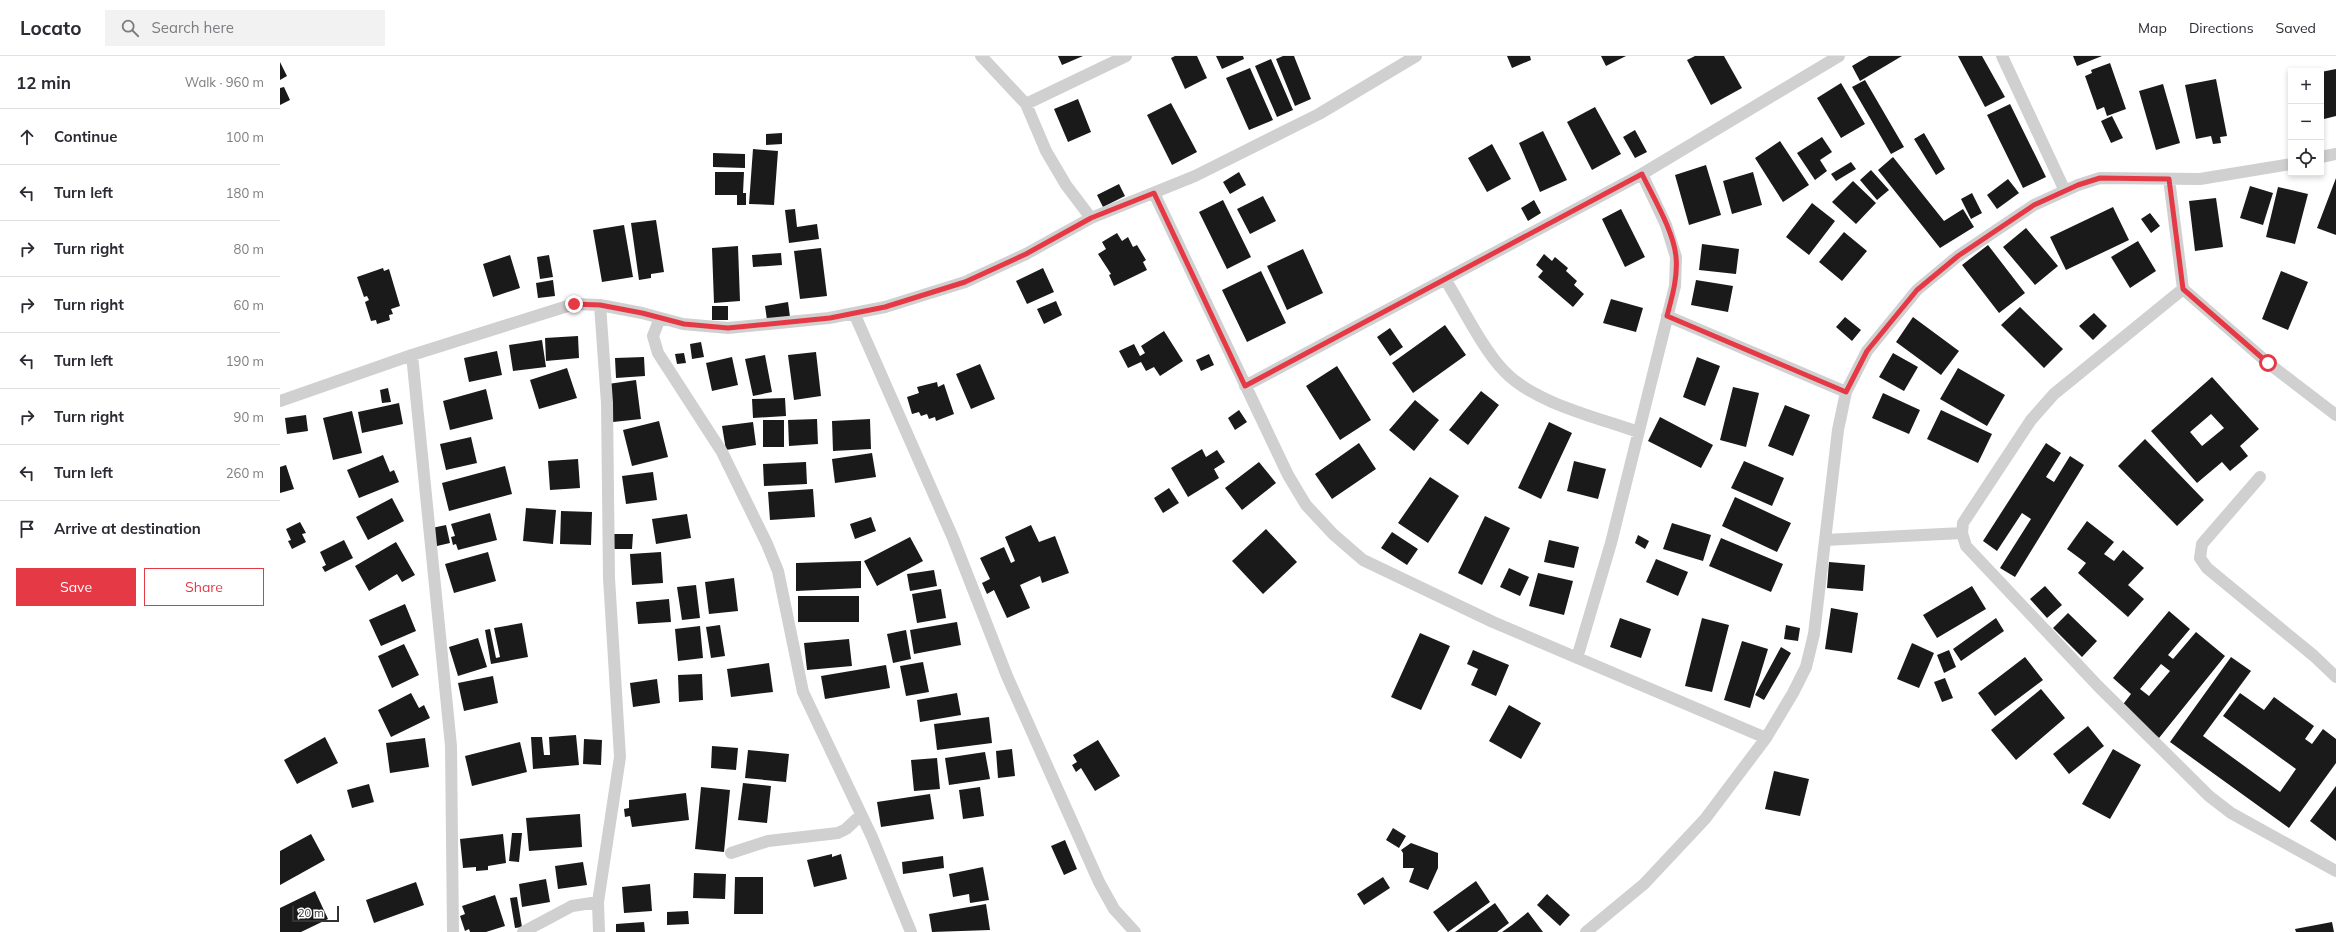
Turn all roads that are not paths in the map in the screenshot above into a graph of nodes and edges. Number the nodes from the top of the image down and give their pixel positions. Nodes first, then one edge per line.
1 (981, 56) edge
2 (1126, 56) edge
3 (1416, 56) edge
4 (1840, 56) edge
5 (2002, 56) edge
6 (1026, 104) junction
7 (2336, 154) edge
8 (2324, 157) edge
9 (2288, 164) edge
10 (1642, 174) junction
11 (2169, 179) junction
12 (2065, 191) junction
13 (1154, 193) junction
14 (1091, 218) junction
15 (1445, 279) junction
16 (2183, 289) junction
17 (600, 305) junction
18 (854, 313) junction
19 (1667, 316) junction
20 (660, 318) junction
21 (412, 355) junction
22 (1245, 386) junction
23 (1846, 392) junction
24 (280, 401) edge
25 (2336, 415) edge
26 (1638, 432) junction
27 (2260, 477) dead end
28 (1962, 533) junction
29 (1825, 540) junction
30 (1577, 658) junction
31 (2336, 677) edge
32 (1766, 738) junction
33 (861, 815) junction
34 (731, 853) dead end
35 (2336, 871) edge
36 (598, 902) junction
37 (454, 932) edge
38 (523, 932) edge
39 (599, 932) edge
40 (911, 932) edge
41 (1135, 932) edge
42 (1586, 932) edge

1 - 6 street
2 - 6 street
3 - 13 street
4 - 10 street
5 - 12 street
6 - 14 street
7 - 8 street
9 - 11 street
10 - 15 street
10 - 19 street
11 - 12 street
11 - 16 street
12 - 23 street
13 - 14 street
13 - 22 street
14 - 18 street
15 - 22 street
15 - 26 street
16 - 25 street
16 - 28 street
17 - 20 street
17 - 21 street
17 - 36 street
18 - 20 street
18 - 41 street
19 - 23 street
19 - 26 street
20 - 33 street
21 - 24 street
21 - 37 street
22 - 30 street
23 - 29 street
26 - 30 street
27 - 31 street
28 - 29 street
28 - 35 street
29 - 32 street
30 - 32 street
32 - 42 street
33 - 34 street
33 - 40 street
36 - 38 street
36 - 39 street

